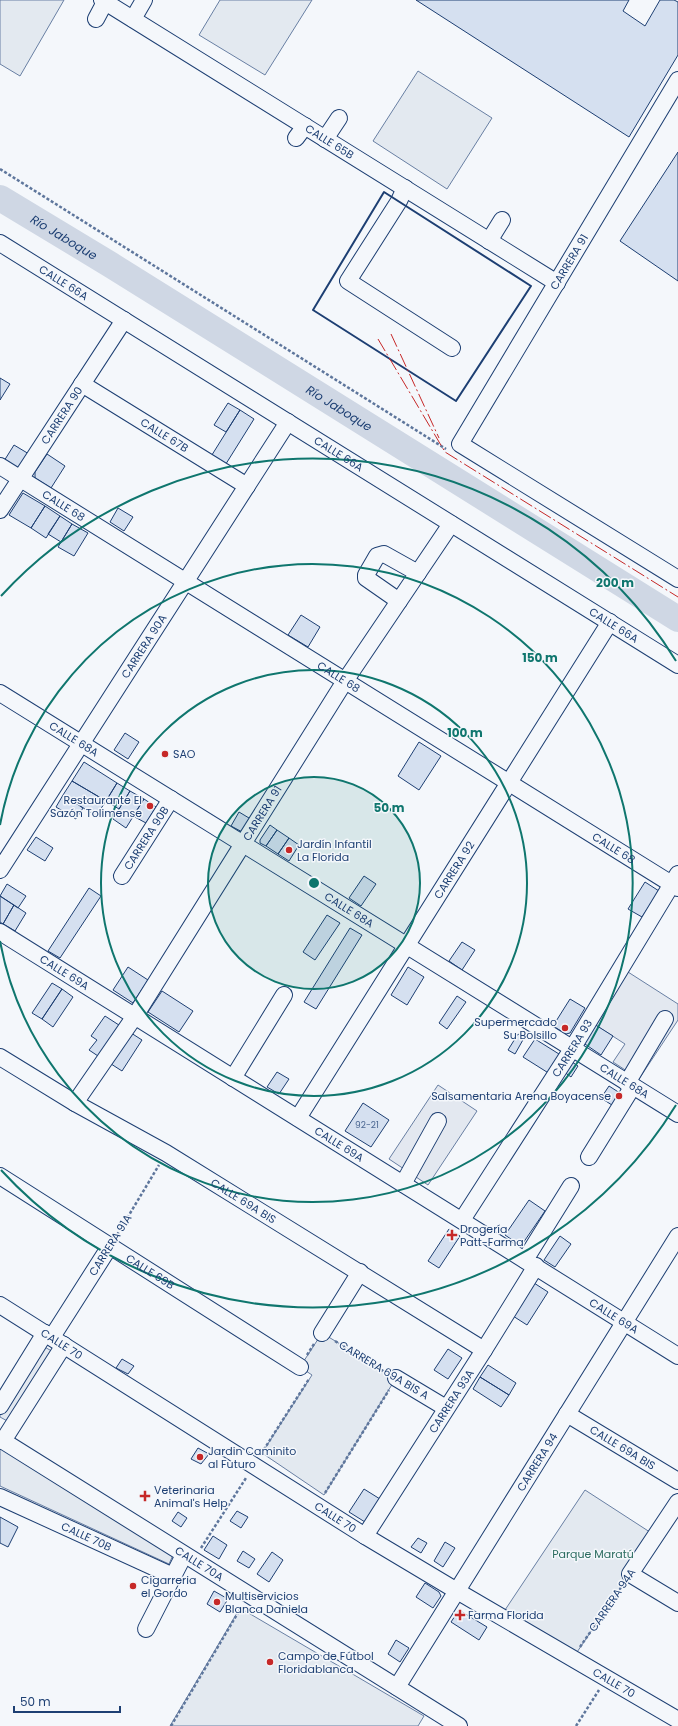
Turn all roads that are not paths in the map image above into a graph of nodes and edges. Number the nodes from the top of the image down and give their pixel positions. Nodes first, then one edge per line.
1 (144, 0) edge
2 (104, 1) edge
3 (96, 19) dead end
4 (133, 19) junction
5 (678, 80) edge
6 (338, 118) dead end
7 (325, 139) junction
8 (404, 188) junction
9 (502, 220) dead end
10 (489, 241) junction
11 (0, 243) edge
12 (557, 283) junction
13 (124, 320) junction
14 (452, 348) dead end
15 (82, 384) junction
16 (288, 422) junction
17 (0, 466) edge
18 (20, 479) junction
19 (247, 486) junction
20 (0, 510) edge
21 (451, 524) junction
22 (418, 573) junction
23 (678, 579) edge
24 (185, 582) junction
25 (399, 601) junction
26 (610, 622) junction
27 (678, 665) edge
28 (345, 681) junction
29 (0, 693) edge
30 (81, 744) junction
31 (509, 783) junction
32 (171, 799) junction
33 (243, 844) junction
34 (0, 870) edge
35 (122, 876) dead end
36 (676, 882) edge
37 (0, 932) edge
38 (407, 946) junction
39 (284, 995) dead end
40 (135, 1016) junction
41 (665, 1019) dead end
42 (572, 1049) junction
43 (0, 1057) edge
44 (233, 1078) junction
45 (630, 1084) junction
46 (75, 1103) junction
47 (678, 1114) edge
48 (298, 1118) junction
49 (438, 1121) dead end
50 (589, 1157) dead end
51 (0, 1176) edge
52 (403, 1184) junction
53 (571, 1186) dead end
54 (462, 1220) junction
55 (678, 1236) edge
56 (110, 1246) junction
57 (530, 1263) junction
58 (360, 1272) junction
59 (0, 1305) edge
60 (624, 1322) junction
61 (322, 1333) road end
62 (54, 1338) junction
63 (484, 1350) junction
64 (678, 1356) edge
65 (300, 1367) road end
66 (396, 1378) road end
67 (0, 1406) edge
68 (446, 1408) junction
69 (567, 1414) junction
70 (2, 1440) edge
71 (678, 1481) edge
72 (0, 1497) edge
73 (678, 1502) edge
74 (366, 1536) junction
75 (184, 1554) junction
76 (173, 1576) junction
77 (457, 1591) junction
78 (678, 1603) edge
79 (146, 1629) dead end
80 (396, 1687) junction
81 (678, 1720) edge
82 (459, 1726) edge

1 - 4 street
2 - 3 street
2 - 4 street, CALLE 65B
4 - 7 street, CALLE 65B
5 - 12 street, CARRERA 91
6 - 7 street
7 - 8 street, CALLE 65B
8 - 10 street, CALLE 65B
8 - 14 street
9 - 10 street
10 - 12 street, CALLE 65B
11 - 13 street, CALLE 66A
12 - 23 street, CARRERA 91
13 - 15 street, CARRERA 90
13 - 16 street, CALLE 66A
15 - 18 street, CARRERA 90
15 - 19 street, CALLE 67B
16 - 19 street, CARRERA 90A
16 - 21 street, CALLE 66A
17 - 18 street, CALLE 68
18 - 20 street, CARRERA 90
18 - 24 street, CALLE 68
19 - 24 street, CARRERA 90A
21 - 22 street, CARRERA 91
21 - 26 street, CALLE 66A
22 - 25 street, CARRERA 91
22 - 25 street
24 - 28 street, CALLE 68
24 - 30 street, CARRERA 90A
25 - 28 street, CARRERA 91
26 - 27 street, CALLE 66A
26 - 31 street, CARRERA 92
28 - 31 street, CALLE 68
28 - 33 street, CARRERA 91
29 - 30 street, CALLE 68A
30 - 32 street, CALLE 68A
30 - 34 street, CARRERA 90A
31 - 36 street, CALLE 68
31 - 38 street, CARRERA 92
32 - 33 street, CALLE 68A
32 - 35 street, CARRERA 90B
33 - 38 street, CALLE 68A
33 - 40 street, CARRERA 91
36 - 42 street, CARRERA 93
37 - 40 street, CALLE 69A
38 - 42 street, CALLE 68A
38 - 48 street, CARRERA 92
39 - 44 street
40 - 44 street, CALLE 69A
40 - 46 street, CARRERA 91
41 - 45 street
42 - 45 street, CALLE 68A
42 - 54 street, CARRERA 93
43 - 46 street, CALLE 69A BIS
44 - 48 street, CALLE 69A
45 - 47 street, CALLE 68A
45 - 50 street
46 - 58 street, CALLE 69A BIS
48 - 52 street, CALLE 69A
49 - 52 street
51 - 56 street, CALLE 69B
52 - 54 street, CALLE 69A
53 - 57 street, CARRERA 93A
54 - 57 street, CALLE 69A
55 - 60 street, CARRERA 94
56 - 62 street, CARRERA 91A
56 - 65 street, CALLE 69B
57 - 60 street, CALLE 69A
57 - 63 street, CARRERA 93A
58 - 61 street
58 - 63 street, CALLE 69A BIS
59 - 62 street, CALLE 70
60 - 64 street, CALLE 69A
60 - 69 street, CARRERA 94
62 - 67 street, CARRERA 91A
62 - 70 street, CARRERA 91A
62 - 74 street, CALLE 70
63 - 68 street, CARRERA 93A
66 - 68 street, CARRERA 69A BIS A
68 - 74 street, CARRERA 93A
69 - 71 street, CALLE 69A BIS
69 - 77 street, CARRERA 94
70 - 75 street, CALLE 70A
72 - 76 street, CALLE 70B
73 - 78 street, CARRERA 94A
74 - 77 street, CALLE 70
75 - 76 street
75 - 80 street, CALLE 70A
76 - 79 street
77 - 80 street, CARRERA 94
77 - 81 street, CALLE 70
80 - 82 street, CALLE 70A

